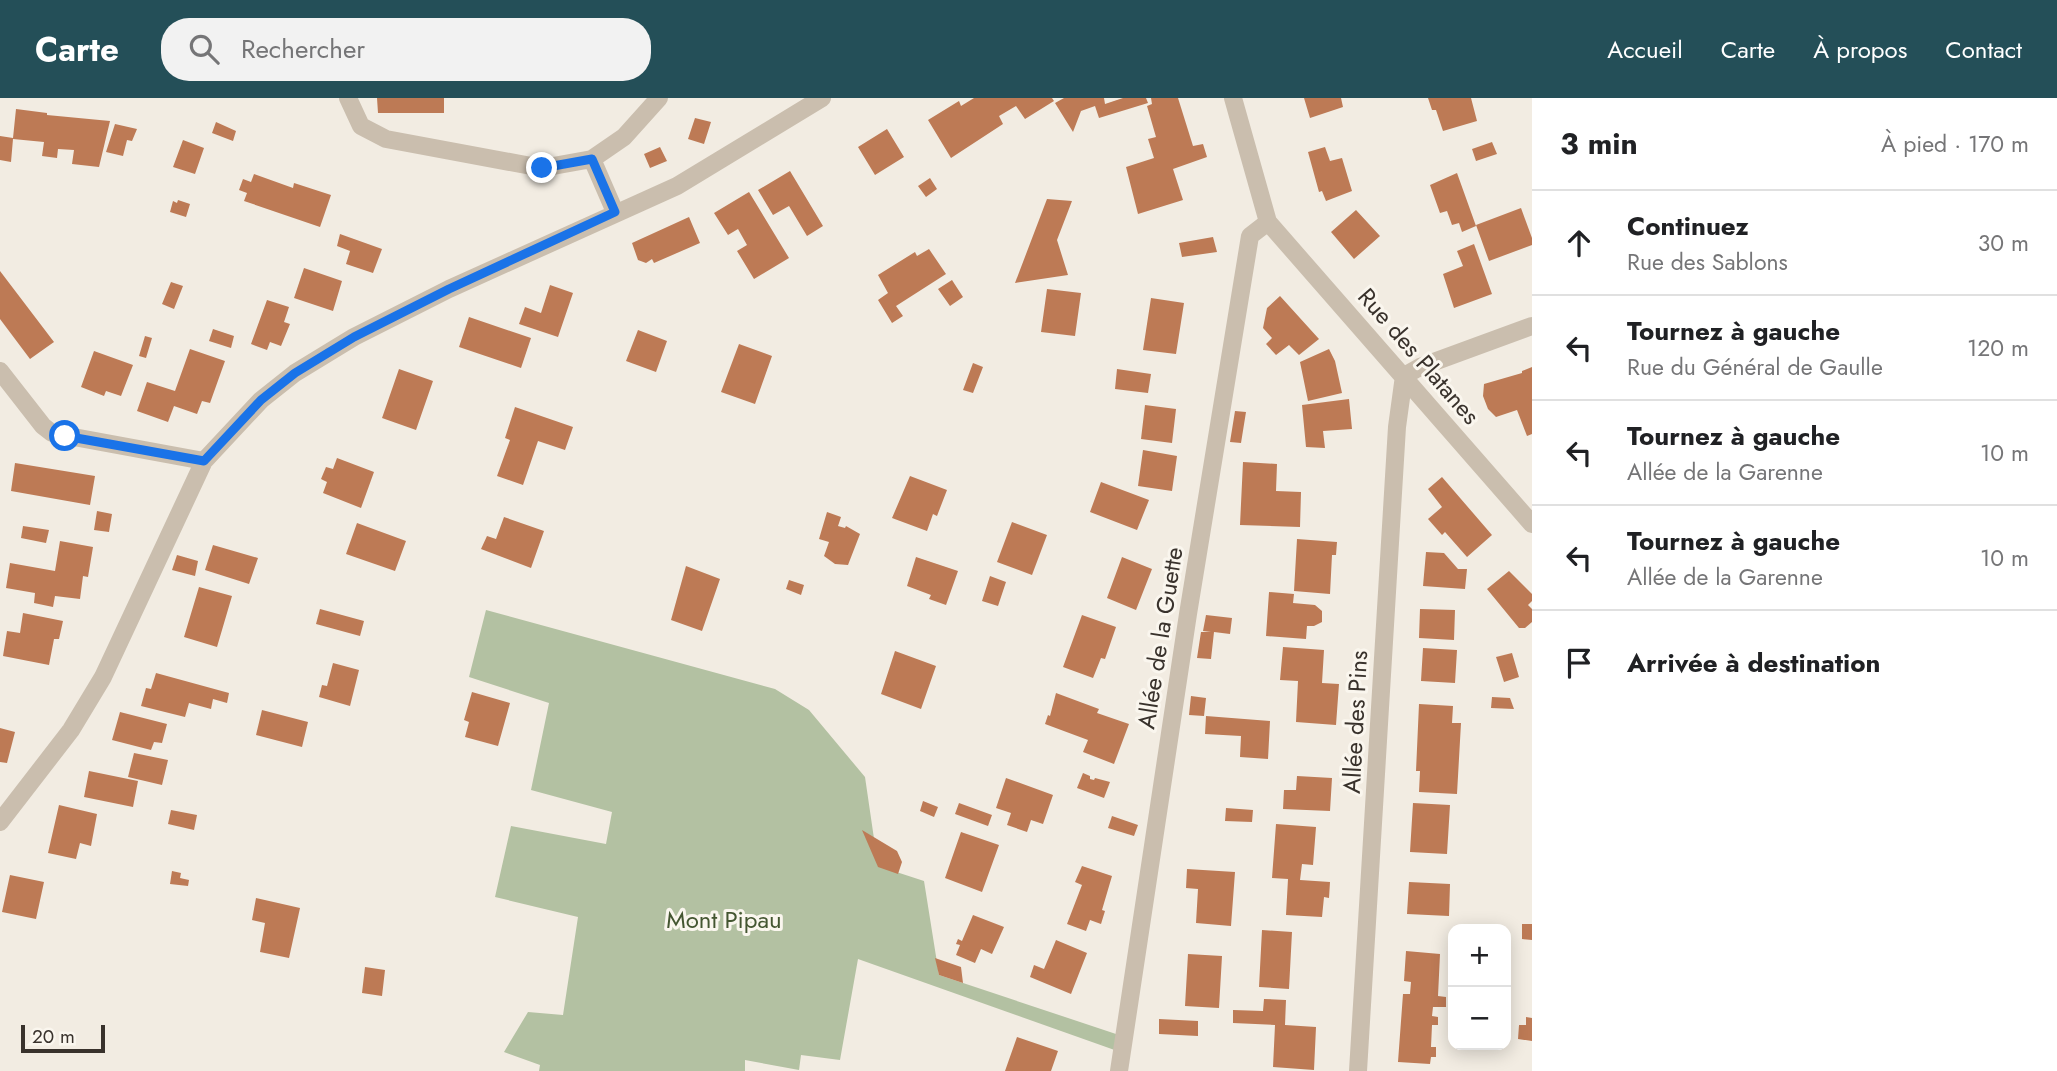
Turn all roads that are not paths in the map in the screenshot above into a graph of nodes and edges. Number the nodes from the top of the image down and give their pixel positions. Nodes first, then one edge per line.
1 (348, 98) edge
2 (659, 98) edge
3 (822, 98) edge
4 (1233, 98) edge
5 (592, 159) junction
6 (615, 212) junction
7 (1268, 222) junction
8 (1532, 326) edge
9 (0, 371) edge
10 (1404, 376) junction
11 (204, 461) junction
12 (1532, 524) edge
13 (0, 822) edge
14 (1119, 1071) edge
15 (1358, 1071) edge

1 - 5 street
2 - 5 street
3 - 6 street
4 - 7 street
5 - 6 street
6 - 11 street
7 - 10 street, Rue des Platanes
7 - 14 street, Allée de la Guette
8 - 10 street
9 - 11 street
10 - 12 street, Rue des Platanes
10 - 15 street, Allée des Pins
11 - 13 street

